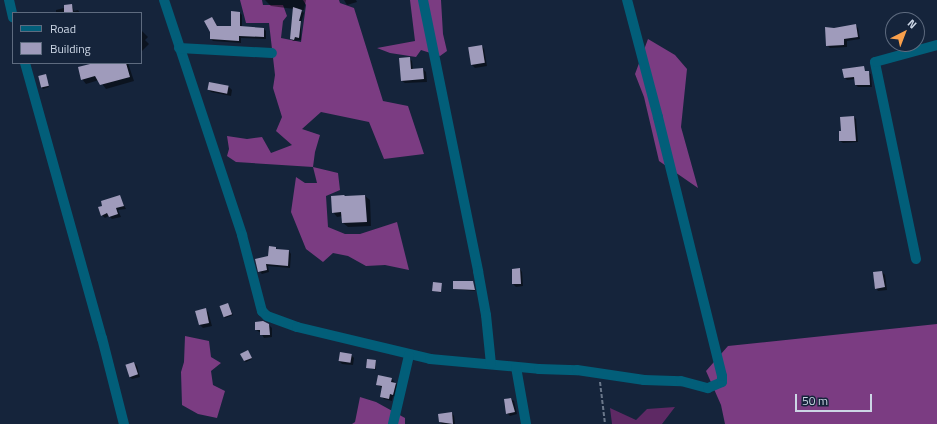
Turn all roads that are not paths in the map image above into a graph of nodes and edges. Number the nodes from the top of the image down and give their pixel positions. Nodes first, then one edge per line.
1 (9, 0) edge
2 (164, 0) edge
3 (423, 0) edge
4 (627, 0) edge
5 (12, 14) edge
6 (937, 45) edge
7 (179, 48) junction
8 (272, 53) dead end
9 (25, 64) edge
10 (916, 259) dead end
11 (409, 355) junction
12 (491, 364) junction
13 (516, 367) junction
14 (124, 424) edge
15 (393, 424) edge
16 (526, 424) edge

1 - 5 street
2 - 7 street
3 - 12 street
4 - 13 street
6 - 10 street
7 - 8 street
7 - 11 street
9 - 14 street
11 - 12 street
11 - 15 street
12 - 13 street
13 - 16 street

